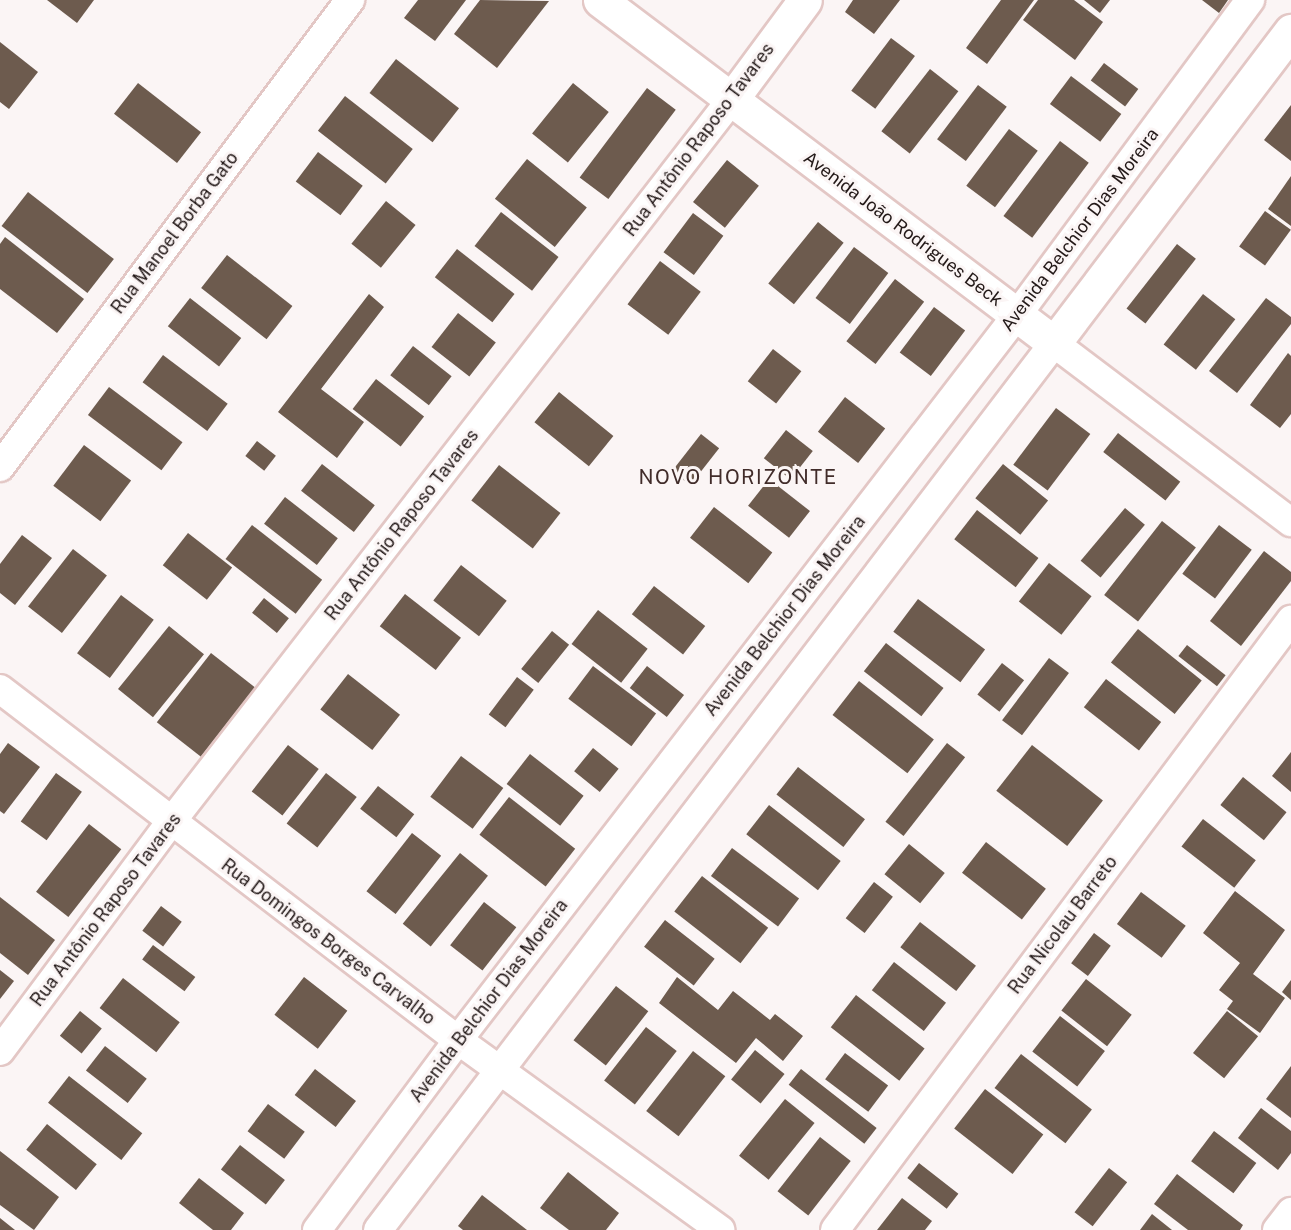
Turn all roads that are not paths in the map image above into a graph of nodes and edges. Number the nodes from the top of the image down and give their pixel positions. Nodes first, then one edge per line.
1 (350, 0) edge
2 (600, 0) edge
3 (805, 0) edge
4 (1250, 0) edge
5 (1291, 31) edge
6 (731, 100) junction
7 (1017, 315) junction
8 (1054, 343) junction
9 (0, 467) edge
10 (1291, 522) edge
11 (1291, 620) edge
12 (0, 688) edge
13 (171, 822) junction
14 (458, 1040) junction
15 (0, 1051) edge
16 (499, 1070) junction
17 (1291, 1212) edge
18 (317, 1230) edge
19 (378, 1230) edge
20 (720, 1230) edge
21 (835, 1230) edge
22 (1278, 1230) edge

1 - 9 street, Rua Manoel Borba Gato
2 - 6 street, Avenida João Rodrigues Beck
3 - 6 street, Rua Antônio Raposo Tavares
4 - 7 street, Avenida Belchior Dias Moreira
5 - 8 street
6 - 7 street, Avenida João Rodrigues Beck
6 - 13 street, Rua Antônio Raposo Tavares
7 - 8 street, Avenida João Rodrigues Beck
7 - 14 street, Avenida Belchior Dias Moreira
8 - 10 street, Avenida João Rodrigues Beck
8 - 16 street
11 - 21 street, Rua Nicolau Barreto
12 - 13 street, Rua Domingos Borges Carvalho
13 - 14 street, Rua Domingos Borges Carvalho
13 - 15 street, Rua Antônio Raposo Tavares
14 - 16 street, Rua Domingos Borges Carvalho
14 - 18 street, Avenida Belchior Dias Moreira
16 - 19 street
16 - 20 street, Rua Domingos Borges Carvalho
17 - 22 street

